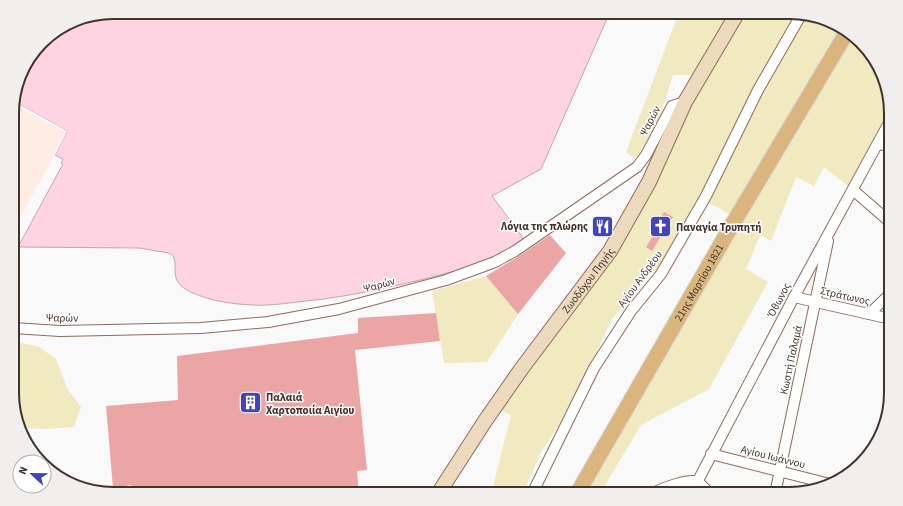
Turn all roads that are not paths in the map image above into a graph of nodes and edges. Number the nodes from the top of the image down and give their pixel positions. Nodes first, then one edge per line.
1 (734, 19) edge
2 (798, 20) edge
3 (844, 36) edge
4 (685, 102) junction
5 (884, 131) edge
6 (878, 144) junction
7 (884, 145) edge
8 (853, 190) junction
9 (884, 217) edge
10 (830, 231) junction
11 (794, 297) junction
12 (884, 300) edge
13 (815, 302) junction
14 (869, 314) junction
15 (884, 317) edge
16 (19, 328) edge
17 (711, 454) junction
18 (779, 471) junction
19 (821, 482) edge
20 (443, 487) edge
21 (535, 487) edge
22 (581, 487) edge
23 (674, 487) edge
24 (698, 487) edge
25 (699, 487) edge
26 (776, 487) edge

1 - 4 main road, Ζωοδόχου Πηγής
2 - 21 street, Αγίου Ανδρέου
3 - 22 main road, 21ης Μαρτίου 1821
4 - 16 street, Ψαρών
4 - 20 main road, Ζωοδόχου Πηγής
5 - 6 street, Όθωνος
6 - 7 street
6 - 8 street, Όθωνος
8 - 9 street
8 - 10 street, Όθωνος
10 - 11 street, Όθωνος
10 - 13 street, Κωστή Παλαμά
11 - 13 street, Στράτωνος
11 - 17 street, Όθωνος
12 - 14 street
13 - 14 street, Στράτωνος
13 - 18 street, Κωστή Παλαμά
14 - 15 street, Στράτωνος
17 - 18 street, Αγίου Ιωάννου
17 - 25 street, Όθωνος
18 - 19 street, Αγίου Ιωάννου
18 - 26 street, Κωστή Παλαμά
23 - 24 street

